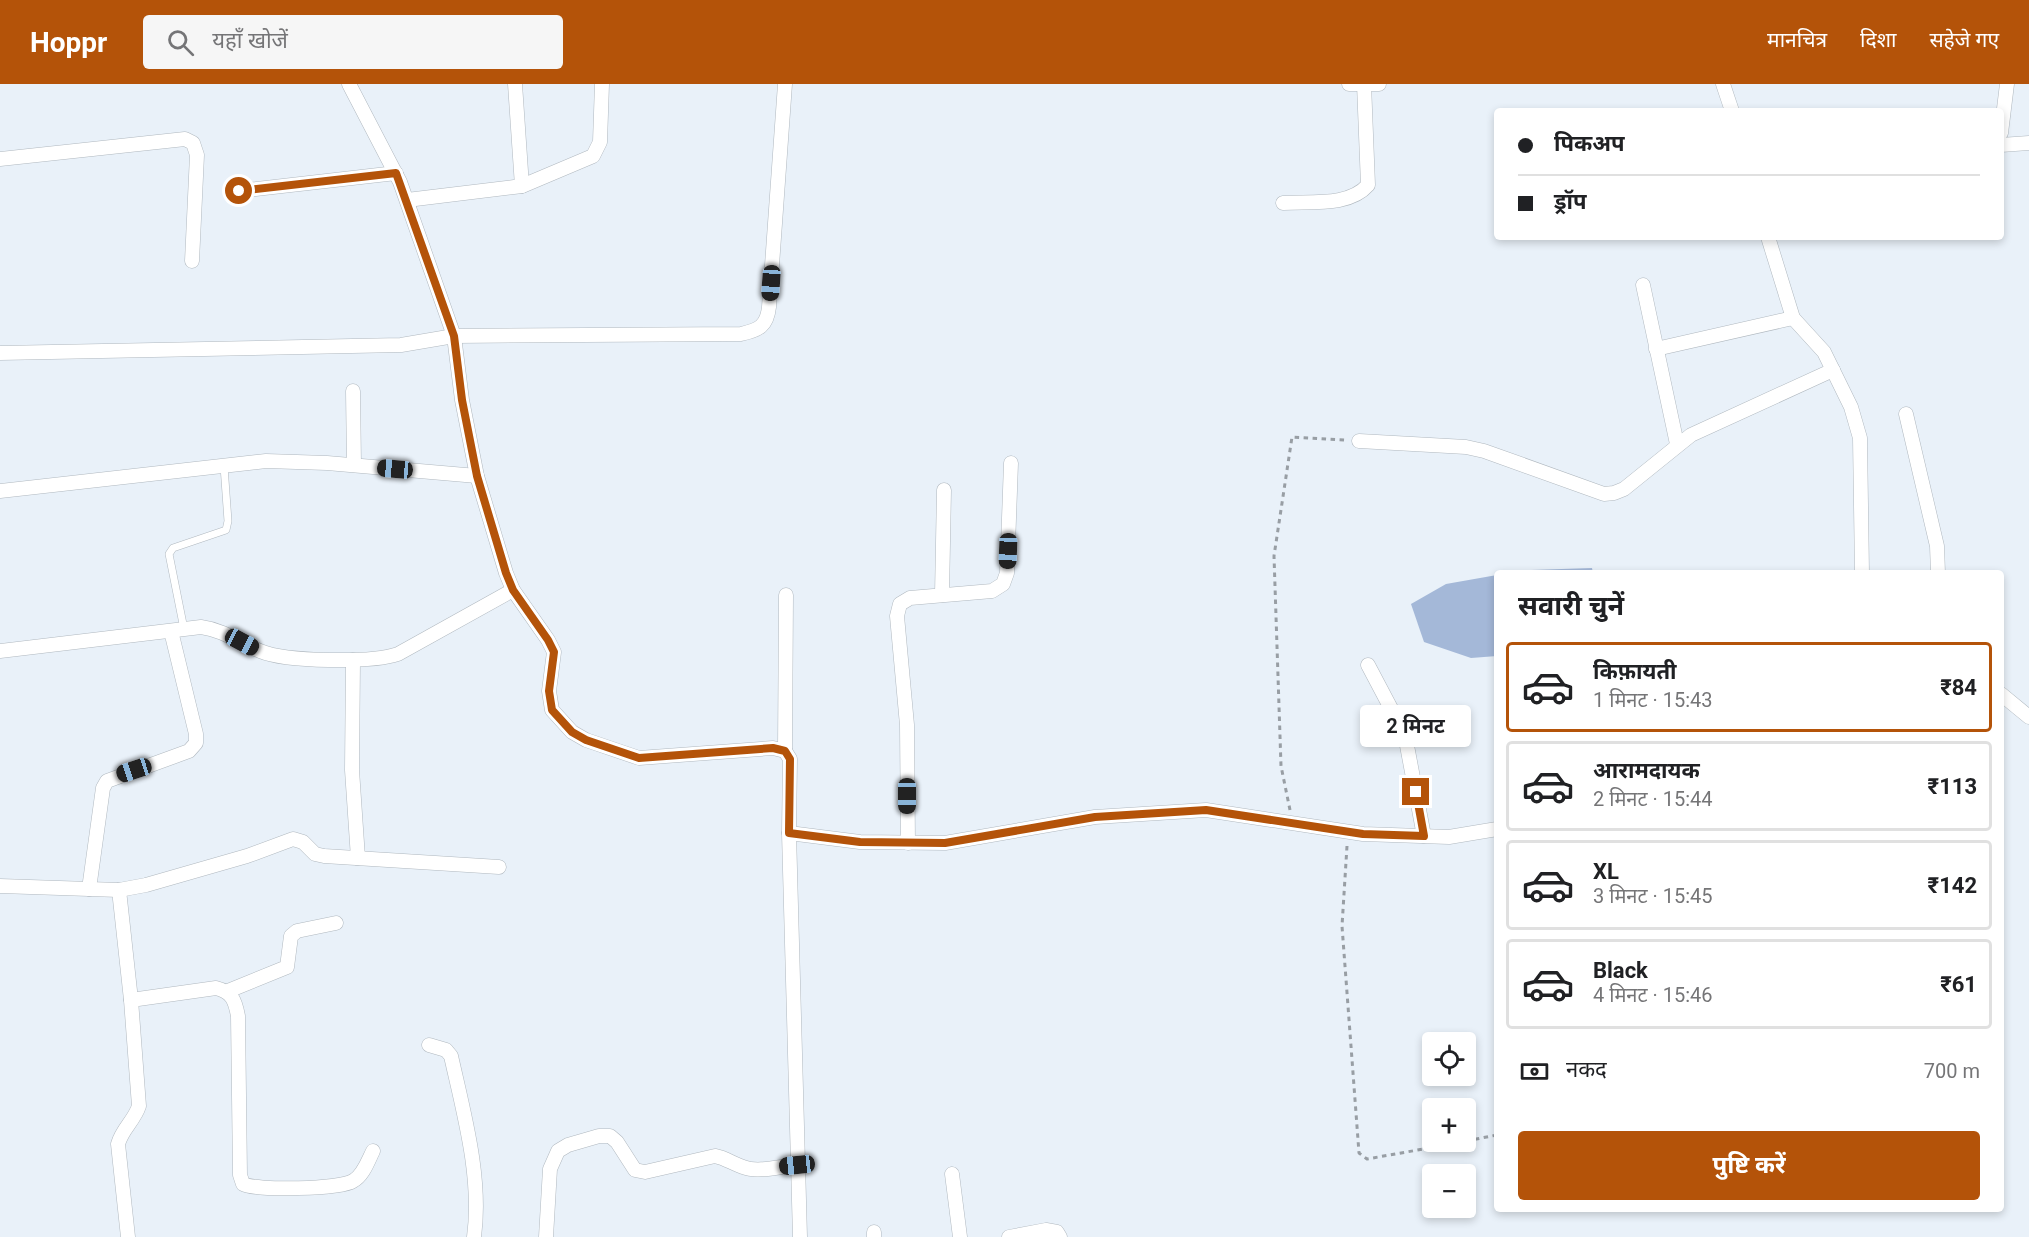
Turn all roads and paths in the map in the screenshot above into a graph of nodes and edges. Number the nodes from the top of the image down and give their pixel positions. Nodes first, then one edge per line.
1 (349, 84) edge
2 (515, 84) edge
3 (602, 84) edge
4 (785, 84) edge
5 (1349, 84) edge
6 (1364, 84) edge
7 (1379, 84) edge
8 (1724, 84) edge
9 (2007, 84) edge
10 (1731, 108) edge
11 (2004, 118) edge
12 (2004, 141) edge
13 (2029, 143) edge
14 (0, 159) edge
15 (396, 173) junction
16 (522, 186) junction
17 (239, 191) dead end
18 (407, 200) junction
19 (1283, 203) dead end
20 (1769, 240) edge
21 (192, 261) dead end
22 (1643, 285) dead end
23 (1793, 318) junction
24 (454, 336) junction
25 (1656, 349) junction
26 (0, 353) edge
27 (1833, 370) junction
28 (353, 391) dead end
29 (1906, 414) dead end
30 (1359, 441) joint
31 (1677, 444) junction
32 (1011, 463) dead end
33 (354, 465) junction
34 (224, 466) junction
35 (477, 476) junction
36 (944, 490) dead end
37 (0, 491) edge
38 (1862, 570) edge
39 (1938, 570) edge
40 (513, 590) junction
41 (786, 595) dead end
42 (942, 595) junction
43 (178, 630) junction
44 (0, 651) edge
45 (352, 660) junction
46 (1368, 665) dead end
47 (2004, 696) edge
48 (2029, 717) edge
49 (785, 751) junction
50 (1292, 823) junction
51 (1494, 830) edge
52 (1348, 832) junction
53 (789, 833) junction
54 (1424, 836) junction
55 (908, 843) junction
56 (358, 858) junction
57 (499, 867) dead end
58 (0, 886) edge
59 (89, 889) junction
60 (119, 890) junction
61 (336, 923) dead end
62 (228, 991) junction
63 (131, 1000) junction
64 (429, 1045) dead end
65 (1494, 1136) edge
66 (1476, 1139) edge
67 (1422, 1149) edge
68 (373, 1151) dead end
69 (797, 1165) junction
70 (952, 1174) dead end
71 (128, 1237) edge
72 (474, 1237) edge
73 (546, 1237) edge
74 (800, 1237) edge
75 (960, 1237) edge
76 (1009, 1237) edge
77 (1060, 1237) edge

1 - 15 street
2 - 16 street
3 - 16 street
4 - 24 street
5 - 6 street
6 - 7 street
6 - 19 street
8 - 10 street
9 - 11 street
12 - 13 street
14 - 21 street
15 - 17 street
15 - 18 street
16 - 18 street
18 - 24 street
20 - 23 street
22 - 25 street
23 - 25 street
23 - 27 street
24 - 26 street
24 - 35 street
25 - 31 street
27 - 31 street
27 - 38 street
28 - 33 street
29 - 39 street
30 - 31 street
30 - 50 path
32 - 42 street
33 - 34 street
33 - 35 street
34 - 37 street
34 - 43 lane
35 - 40 street
36 - 42 street
40 - 45 street
40 - 49 street
41 - 49 street
42 - 55 street
43 - 44 street
43 - 45 street
43 - 59 street
45 - 56 street
46 - 54 street
47 - 48 street
49 - 53 street
50 - 52 street
50 - 55 street
51 - 54 street
52 - 54 street
52 - 67 path
53 - 55 street
53 - 69 street
56 - 57 street
56 - 60 street
58 - 59 street
59 - 60 street
60 - 63 street
61 - 62 street
62 - 63 street
62 - 68 street
63 - 71 street
64 - 72 street
65 - 66 path
69 - 73 street
69 - 74 street
70 - 75 street
76 - 77 street

